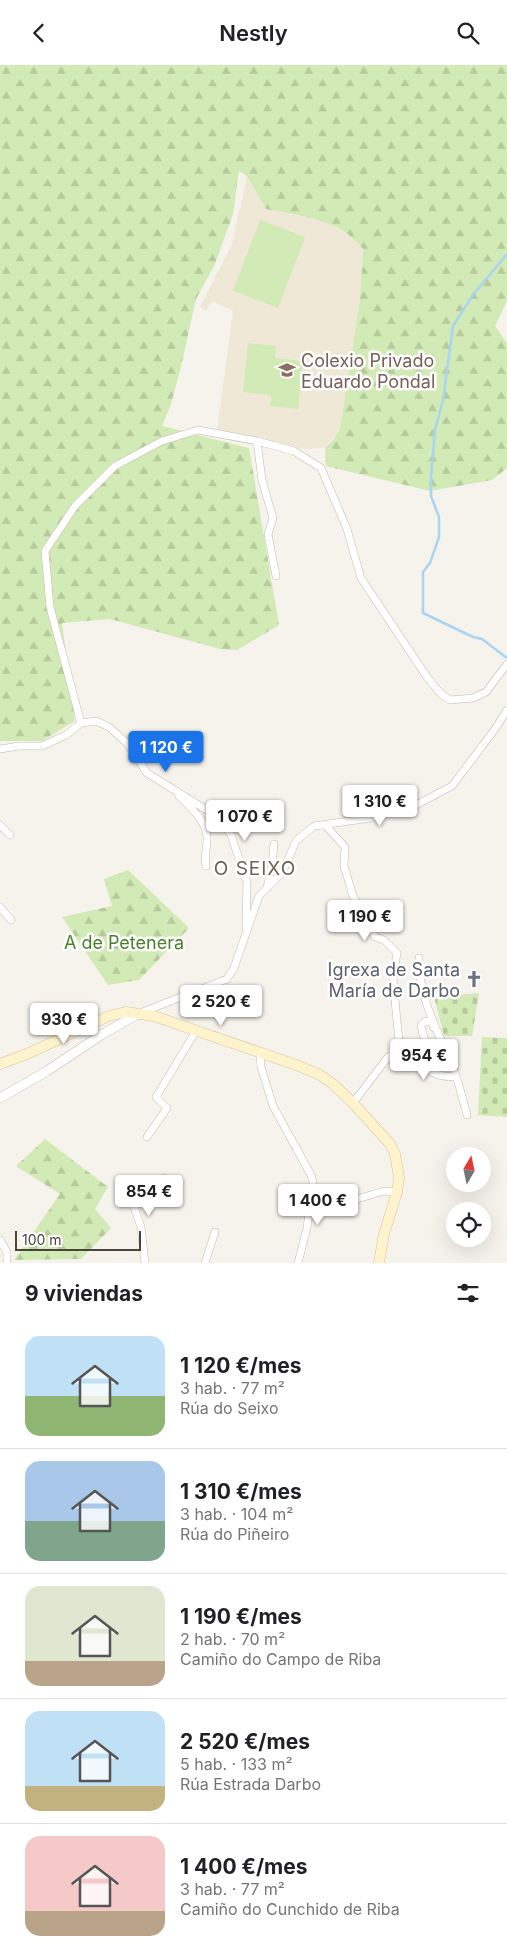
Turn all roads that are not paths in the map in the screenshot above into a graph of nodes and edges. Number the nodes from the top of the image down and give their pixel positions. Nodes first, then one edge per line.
1 (256, 441) junction
2 (276, 576) dead end
3 (507, 664) edge
4 (507, 710) edge
5 (81, 723) junction
6 (0, 749) edge
7 (174, 791) junction
8 (0, 825) edge
9 (325, 825) junction
10 (10, 835) dead end
11 (274, 844) dead end
12 (206, 866) dead end
13 (267, 888) junction
14 (0, 907) edge
15 (11, 920) dead end
16 (246, 933) junction
17 (419, 958) dead end
18 (163, 1003) junction
19 (140, 1013) junction
20 (154, 1017) junction
21 (196, 1031) junction
22 (441, 1039) junction
23 (400, 1052) junction
24 (260, 1053) junction
25 (0, 1065) edge
26 (431, 1072) junction
27 (456, 1077) junction
28 (0, 1098) edge
29 (353, 1103) junction
30 (467, 1115) dead end
31 (147, 1137) dead end
32 (164, 1178) dead end
33 (313, 1186) junction
34 (397, 1192) junction
35 (215, 1232) dead end
36 (0, 1240) edge
37 (7, 1263) edge
38 (145, 1263) edge
39 (206, 1263) edge
40 (298, 1263) edge
41 (379, 1263) edge

1 - 2 street
1 - 3 street
1 - 5 street
4 - 9 street
5 - 6 street
5 - 7 street
7 - 12 street
7 - 16 street
8 - 10 street
9 - 13 street
9 - 23 street
11 - 13 street
13 - 16 street
14 - 15 street
16 - 18 street
17 - 22 street
18 - 19 street
18 - 20 street
19 - 20 main road
19 - 25 main road
19 - 28 street
20 - 21 main road
21 - 24 main road
21 - 31 street
22 - 26 street
22 - 27 street
23 - 26 street
23 - 29 street
24 - 29 main road
24 - 33 street
26 - 27 street
27 - 30 street
29 - 34 main road
32 - 38 street
33 - 34 street
33 - 40 street
34 - 41 main road
35 - 39 street
36 - 37 street

